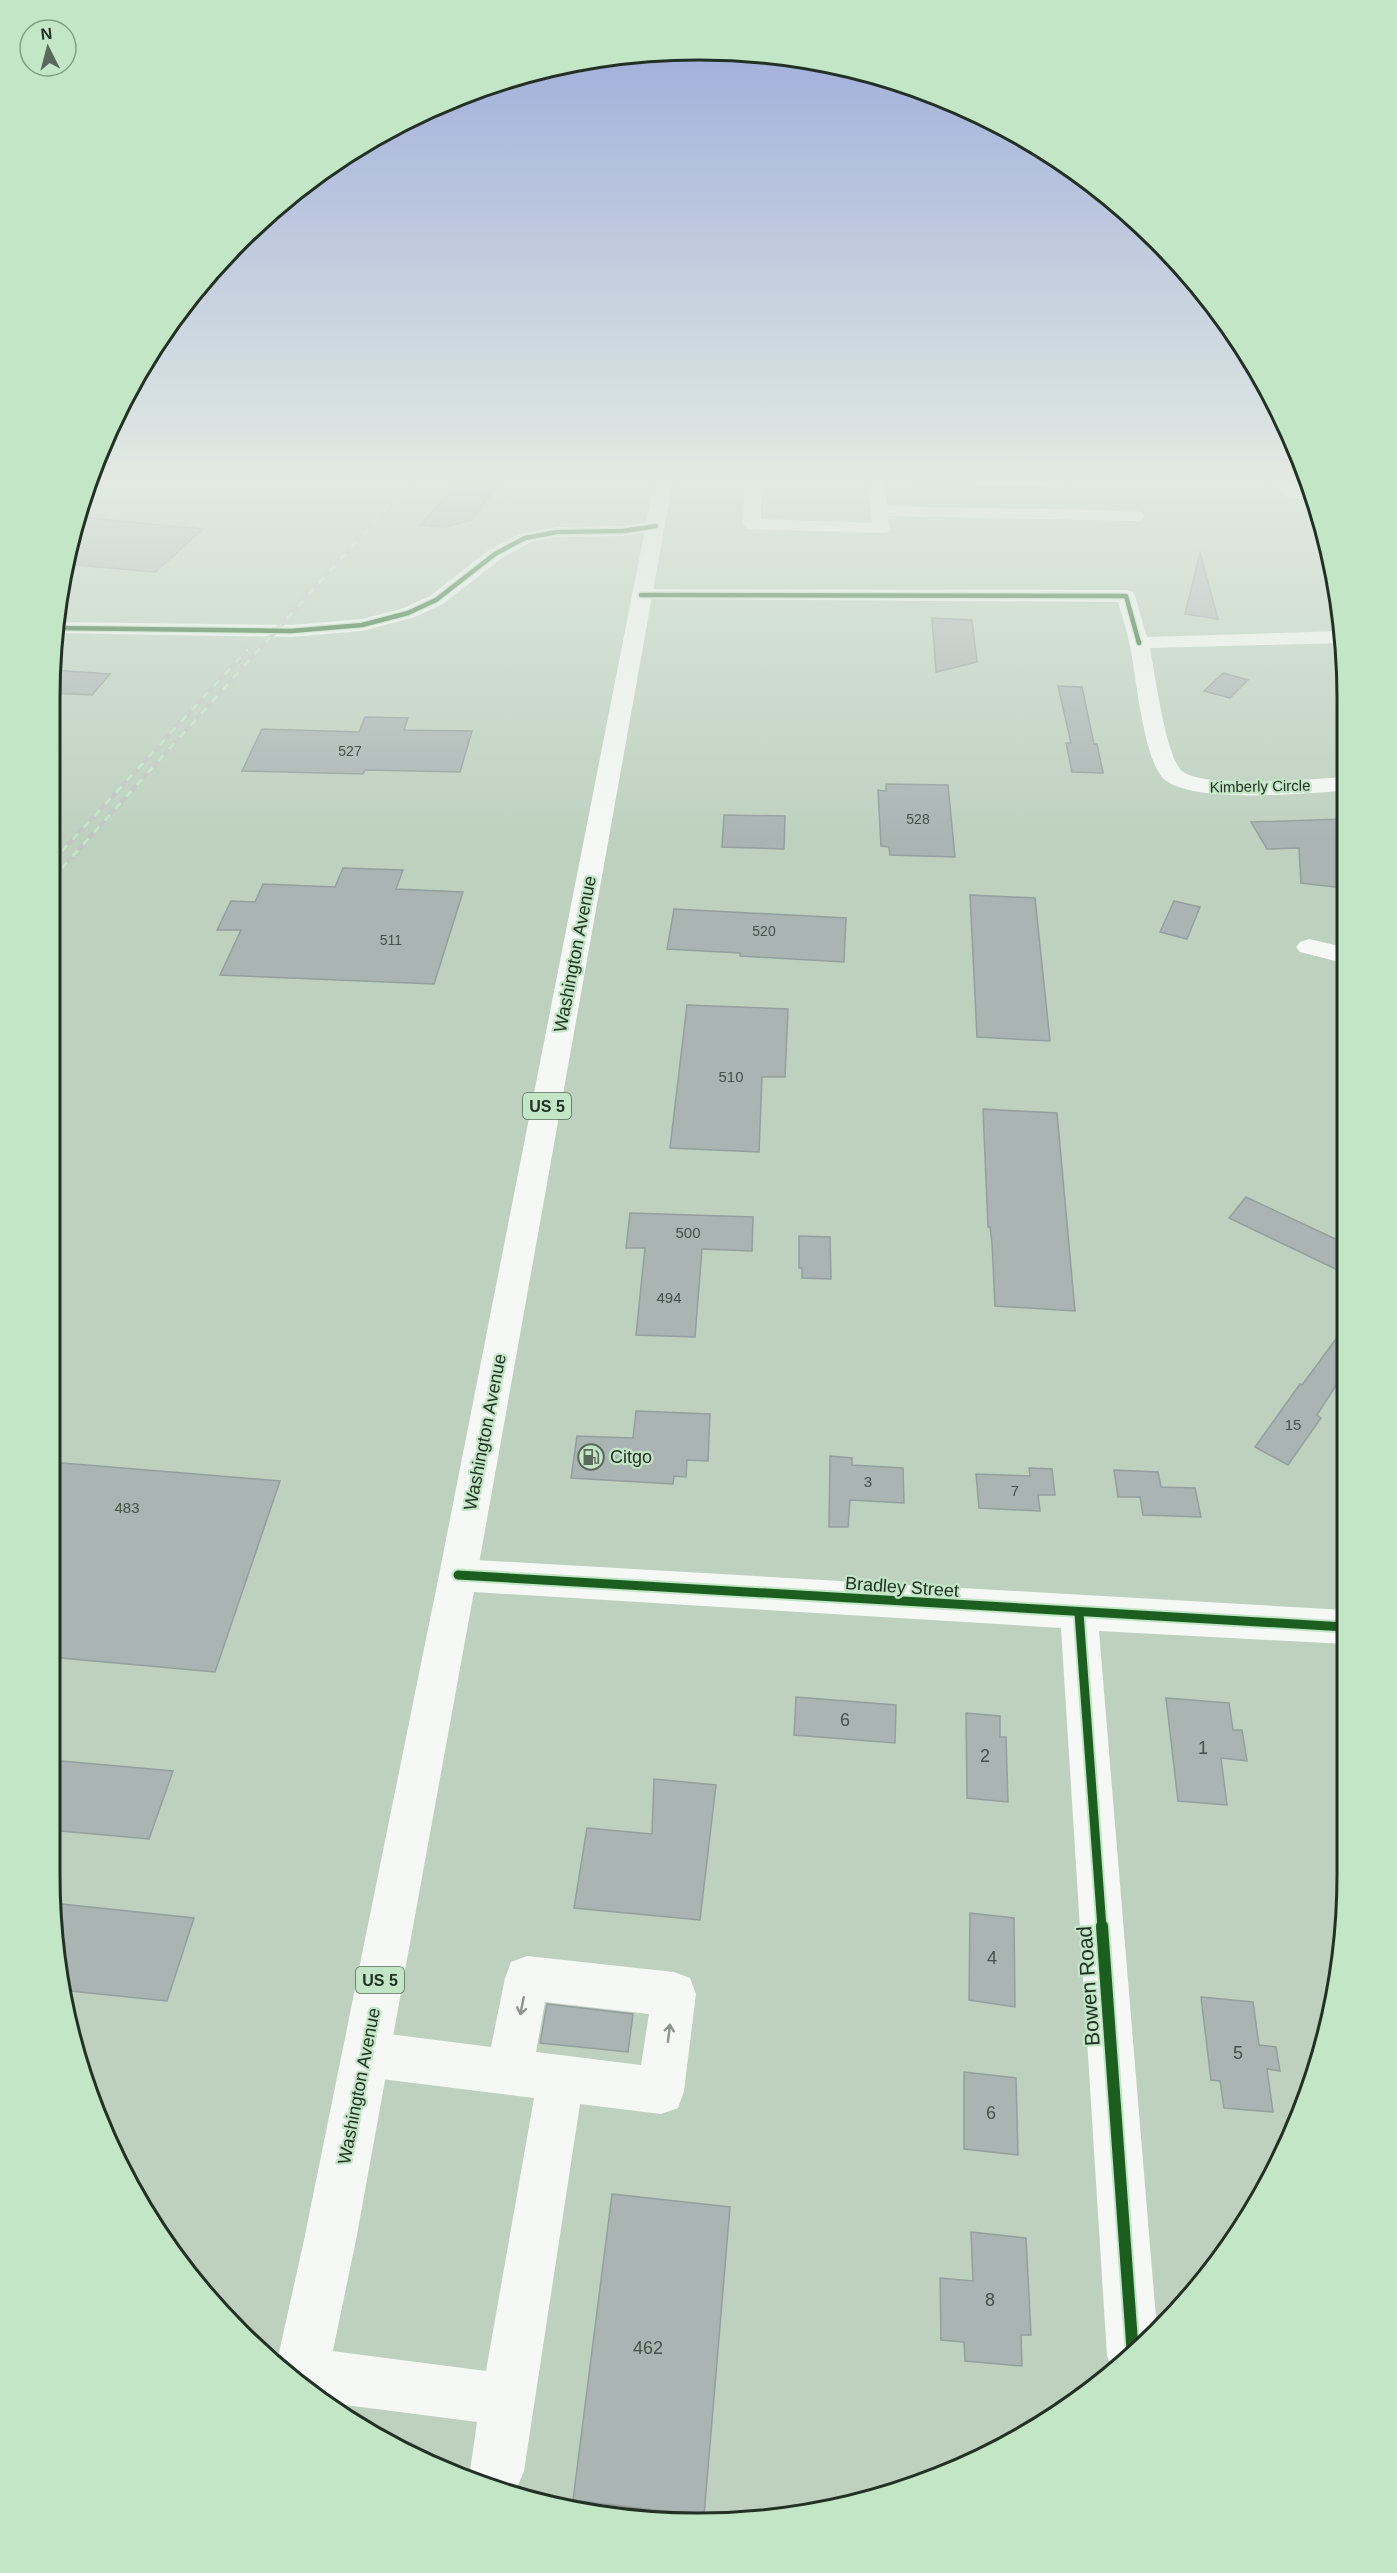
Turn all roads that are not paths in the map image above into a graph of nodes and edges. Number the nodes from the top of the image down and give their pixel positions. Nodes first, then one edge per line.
1 (439, 599) edge
2 (640, 599) edge
3 (1127, 599) edge
4 (64, 628) edge
5 (1334, 638) edge
6 (1139, 643) junction
7 (1337, 784) edge
8 (1309, 947) dead end
9 (1337, 953) edge
10 (458, 1575) junction
11 (1079, 1614) junction
12 (1337, 1627) edge
13 (365, 2054) junction
14 (509, 2072) junction
15 (561, 2079) junction
16 (1132, 2343) edge
17 (301, 2374) edge
18 (309, 2380) edge
19 (507, 2400) junction
20 (497, 2471) dead end

1 - 4 street
2 - 10 main road, Washington Avenue / US 5
3 - 6 street, Kimberly Circle
5 - 6 street
6 - 7 street, Kimberly Circle
8 - 9 street
10 - 11 street, Bradley Street
10 - 13 main road, Washington Avenue / US 5
11 - 12 street, Bradley Street
11 - 16 street, Bowen Road
13 - 14 street
13 - 17 main road, Washington Avenue / US 5
14 - 15 street
15 -> 14 street
15 - 19 street
18 - 19 street
19 - 20 street

